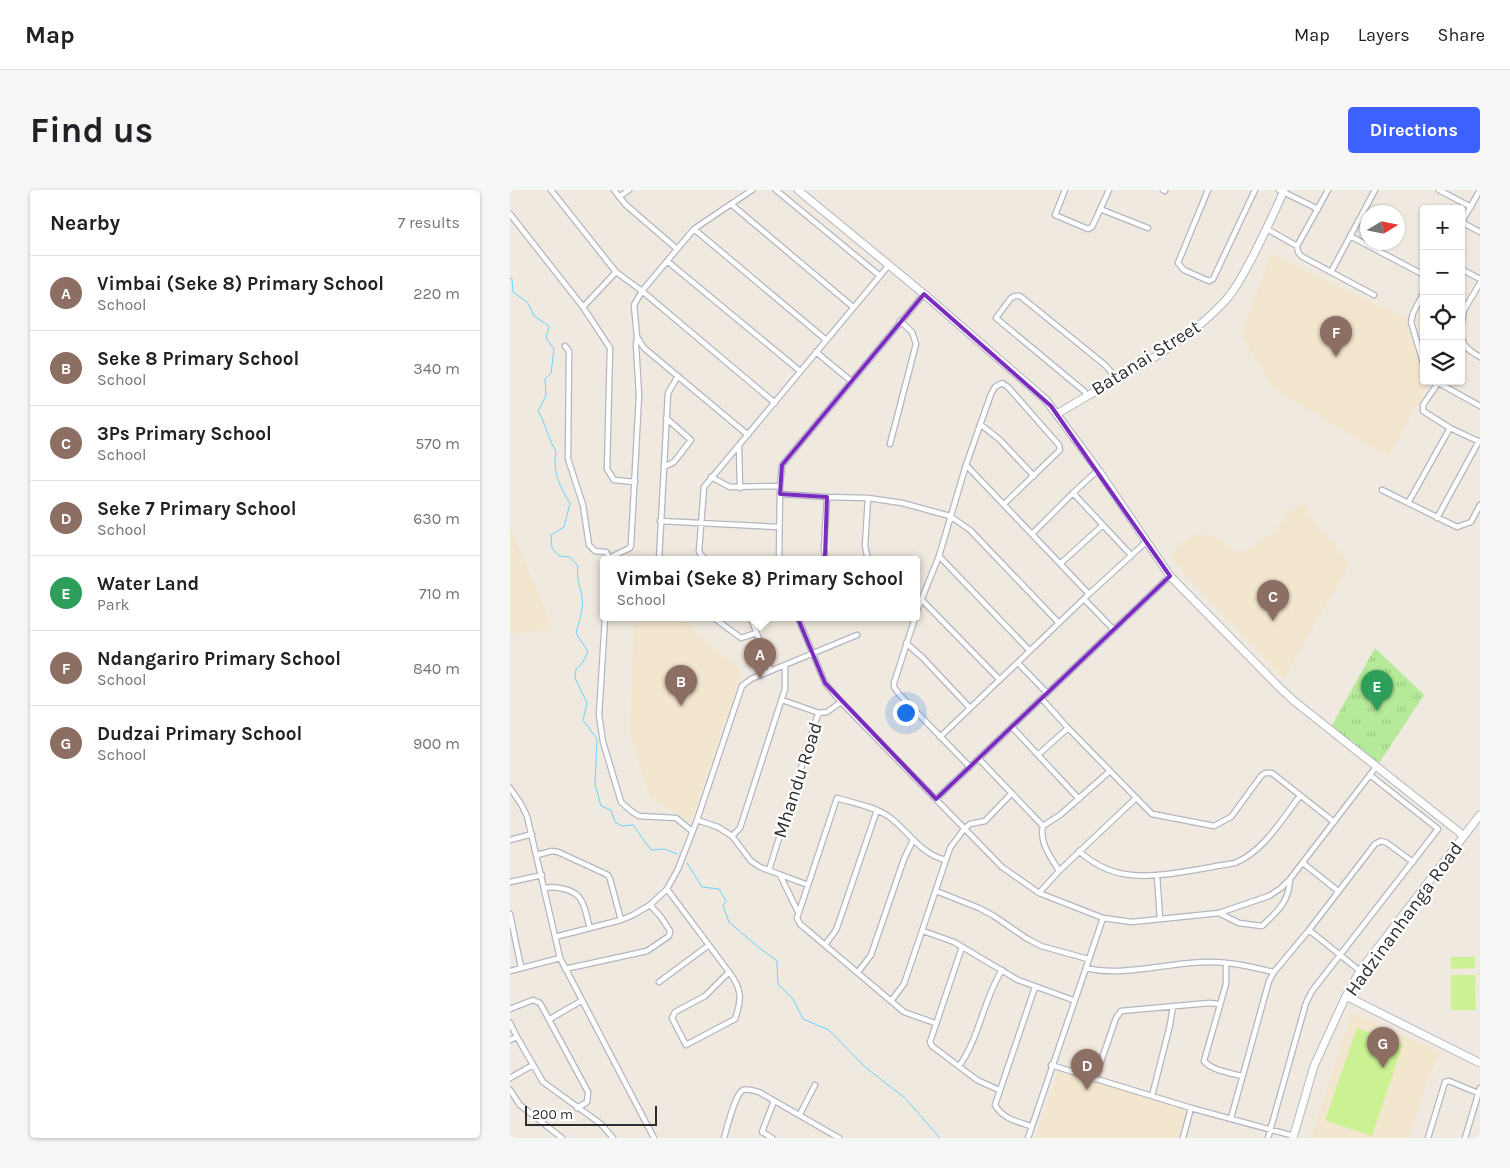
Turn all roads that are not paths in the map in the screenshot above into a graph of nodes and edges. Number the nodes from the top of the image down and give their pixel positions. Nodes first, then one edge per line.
1 (551, 190) edge
2 (614, 190) edge
3 (630, 190) edge
4 (752, 190) edge
5 (776, 190) edge
6 (798, 190) edge
7 (1065, 190) edge
8 (1109, 190) edge
9 (1208, 190) edge
10 (1255, 190) edge
11 (1328, 190) edge
12 (1375, 190) edge
13 (1439, 190) edge
14 (1480, 190) edge
15 (1282, 191) edge
16 (619, 197) junction
17 (731, 204) junction
18 (1471, 207) junction
19 (1100, 209) junction
20 (1318, 209) junction
21 (510, 214) edge
22 (1148, 228) dead end
23 (694, 229) junction
24 (1267, 229) junction
25 (1480, 232) edge
26 (1350, 236) junction
27 (1298, 246) junction
28 (678, 249) junction
29 (667, 261) junction
30 (889, 265) junction
31 (616, 272) junction
32 (1331, 272) junction
33 (1465, 272) edge
34 (1420, 273) edge
35 (880, 276) junction
36 (1480, 281) edge
37 (642, 291) junction
38 (924, 294) junction
39 (1374, 295) dead end
40 (1422, 295) edge
41 (583, 307) junction
42 (853, 307) junction
43 (1465, 308) edge
44 (900, 321) junction
45 (637, 337) junction
46 (826, 339) junction
47 (1462, 340) edge
48 (565, 346) dead end
49 (816, 352) junction
50 (1420, 352) edge
51 (1480, 357) edge
52 (800, 371) junction
53 (678, 376) junction
54 (1117, 378) junction
55 (851, 381) junction
56 (1434, 385) edge
57 (1442, 385) edge
58 (1087, 396) junction
59 (775, 403) junction
60 (1480, 406) edge
61 (1057, 414) junction
62 (666, 418) junction
63 (980, 424) junction
64 (1450, 428) junction
65 (748, 435) junction
66 (1479, 441) edge
67 (890, 444) dead end
68 (740, 446) junction
69 (966, 465) junction
70 (664, 467) junction
71 (1098, 470) junction
72 (1034, 476) junction
73 (711, 478) junction
74 (636, 482) junction
75 (780, 486) junction
76 (740, 488) junction
77 (1382, 490) dead end
78 (1073, 493) junction
79 (780, 494) junction
80 (827, 498) junction
81 (868, 498) junction
82 (1408, 503) junction
83 (1004, 504) junction
84 (1480, 504) edge
85 (950, 516) junction
86 (1437, 518) junction
87 (660, 521) junction
88 (701, 524) junction
89 (1103, 525) junction
90 (779, 527) junction
91 (1032, 534) junction
92 (1146, 542) junction
93 (1131, 555) junction
94 (608, 556) edge
95 (613, 556) edge
96 (659, 556) edge
97 (702, 556) edge
98 (779, 556) edge
99 (825, 556) edge
100 (867, 556) edge
101 (939, 556) junction
102 (1061, 563) junction
103 (1170, 576) junction
104 (1089, 594) junction
105 (921, 599) joint
106 (1084, 599) junction
107 (605, 621) edge
108 (718, 621) edge
109 (752, 621) edge
110 (799, 621) edge
111 (914, 621) edge
112 (1059, 622) junction
113 (1113, 629) junction
114 (756, 633) junction
115 (857, 635) dead end
116 (906, 643) junction
117 (1030, 651) junction
118 (811, 653) junction
119 (1018, 663) junction
120 (785, 665) junction
121 (770, 671) junction
122 (1000, 680) junction
123 (1047, 693) junction
124 (1042, 698) junction
125 (782, 700) junction
126 (841, 702) junction
127 (970, 708) junction
128 (819, 713) junction
129 (1012, 727) junction
130 (1068, 728) junction
131 (940, 737) junction
132 (1039, 754) junction
133 (979, 759) junction
134 (970, 767) junction
135 (1376, 767) junction
136 (1110, 771) junction
137 (1370, 775) junction
138 (510, 788) edge
139 (1012, 793) junction
140 (1300, 796) junction
141 (1136, 798) junction
142 (936, 799) junction
143 (1079, 799) junction
144 (877, 810) junction
145 (1480, 815) edge
146 (697, 820) junction
147 (1334, 822) junction
148 (1043, 826) junction
149 (964, 829) junction
150 (692, 831) junction
151 (532, 834) junction
152 (732, 836) junction
153 (1464, 836) junction
154 (510, 840) edge
155 (914, 840) junction
156 (1079, 851) junction
157 (537, 855) junction
158 (945, 860) junction
159 (1413, 862) junction
160 (1303, 863) junction
161 (769, 870) junction
162 (1059, 871) junction
163 (780, 874) junction
164 (542, 875) junction
165 (1157, 875) junction
166 (1290, 879) junction
167 (510, 882) edge
168 (808, 884) junction
169 (545, 888) junction
170 (667, 889) junction
171 (1338, 890) junction
172 (936, 891) junction
173 (1038, 893) junction
174 (650, 905) junction
175 (798, 912) junction
176 (1219, 913) junction
177 (510, 914) edge
178 (1102, 918) junction
179 (621, 920) junction
180 (1160, 920) junction
181 (590, 928) junction
182 (1309, 930) junction
183 (923, 931) junction
184 (512, 935) edge
185 (555, 936) junction
186 (709, 945) junction
187 (825, 945) junction
188 (962, 947) junction
189 (1340, 956) junction
190 (560, 958) junction
191 (1088, 959) junction
192 (1226, 962) junction
193 (521, 967) junction
194 (564, 968) junction
195 (1086, 968) junction
196 (510, 970) edge
197 (1002, 970) junction
198 (1360, 971) junction
199 (729, 972) junction
200 (858, 972) junction
201 (1274, 972) junction
202 (659, 982) dead end
203 (1035, 986) junction
204 (1346, 996) junction
205 (581, 1000) junction
206 (1074, 1000) junction
207 (891, 1001) junction
208 (1220, 1004) junction
209 (1173, 1006) junction
210 (510, 1009) edge
211 (550, 1019) junction
212 (935, 1023) junction
213 (510, 1024) edge
214 (517, 1037) junction
215 (510, 1040) edge
216 (1480, 1063) edge
217 (534, 1065) junction
218 (1051, 1065) junction
219 (960, 1066) junction
220 (1242, 1076) junction
221 (510, 1078) edge
222 (1095, 1079) junction
223 (815, 1085) dead end
224 (510, 1090) edge
225 (999, 1090) junction
226 (1479, 1090) edge
227 (1152, 1096) junction
228 (774, 1101) junction
229 (577, 1108) junction
230 (1191, 1108) junction
231 (800, 1114) junction
232 (1231, 1118) junction
233 (1031, 1126) junction
234 (1271, 1129) junction
235 (762, 1132) junction
236 (1294, 1137) edge
237 (562, 1138) edge
238 (613, 1138) edge
239 (654, 1138) edge
240 (724, 1138) edge
241 (760, 1138) edge
242 (772, 1138) edge
243 (839, 1138) edge
244 (1028, 1138) edge
245 (1183, 1138) edge
246 (1268, 1138) edge
247 (1428, 1138) edge
248 (1464, 1138) edge

1 - 31 street
2 - 16 street
3 - 16 street
4 - 17 street
5 - 35 street
6 - 30 street
7 - 19 street
8 - 19 street
9 - 10 street
11 - 20 street
12 - 26 street
13 - 18 street
14 - 18 street
15 - 20 street
15 - 24 street, Batanai Street
16 - 28 street
17 - 23 street
17 - 42 street
18 - 25 street
19 - 22 street
20 - 27 street
21 - 41 street
23 - 28 street
23 - 46 street
24 - 27 street
24 - 54 street, Batanai Street
26 - 32 street
26 - 34 street
27 - 32 street
28 - 29 street
29 - 37 street
29 - 52 street
30 - 35 street
30 - 38 street
31 - 37 street
31 - 41 street
32 - 39 street
33 - 36 street
35 - 42 street
36 - 43 street
37 - 45 street
37 - 59 street
38 - 44 street
38 - 61 street
40 - 50 street
41 - 74 street
42 - 46 street
44 - 55 street
44 - 67 street
45 - 53 street
45 - 74 street
46 - 49 street
47 - 51 street
48 - 94 street
49 - 52 street
49 - 55 street
52 - 59 street
53 - 62 street
53 - 65 street
54 - 58 street, Batanai Street
54 - 58 street
55 - 75 street
56 - 64 street
57 - 60 street
58 - 61 street, Batanai Street
59 - 65 street
61 - 71 street
62 - 70 street
62 - 70 street
63 - 69 street
63 - 72 street
63 - 72 street
64 - 66 street
64 - 82 street
65 - 68 street
66 - 86 street
68 - 73 street
68 - 76 street
69 - 83 street
69 - 85 street
70 - 87 street
71 - 78 street
71 - 92 street
72 - 83 street
73 - 76 street
73 - 88 street
74 - 95 street
75 - 76 street
75 - 79 street
77 - 82 street
78 - 89 street
78 - 91 street
79 - 80 street
79 - 90 street
80 - 81 street
80 - 99 street
81 - 85 street
81 - 100 street
82 - 86 street
83 - 91 street
84 - 86 street
85 - 101 street
85 - 112 street
87 - 88 street
87 - 96 street
88 - 90 street
88 - 97 street
89 - 93 street
89 - 102 street
90 - 98 street
91 - 102 street
92 - 93 street
92 - 103 street
93 - 104 street
101 - 105 street
101 - 117 street
102 - 104 street
103 - 113 street
103 - 135 street
104 - 106 street
105 - 122 street
106 - 112 street
106 - 113 street
107 - 150 street
108 - 114 street
109 - 114 street
110 - 118 street
111 - 116 street
112 - 117 street
113 - 123 street
114 - 121 street
115 - 118 street
116 - 127 street
116 - 131 street
117 - 119 street
118 - 120 street
118 - 126 street
119 - 122 street
119 - 123 street
120 - 121 street
120 - 125 street
121 - 146 street
122 - 127 street
123 - 124 street
124 - 129 street
124 - 130 street
125 - 128 street
125 - 152 street
126 - 128 street, Mhandu Road
126 - 142 street
127 - 131 street
128 - 161 street, Mhandu Road
129 - 132 street
129 - 133 street
130 - 132 street
130 - 136 street
131 - 134 street
132 - 143 street
133 - 134 street
133 - 139 street
134 - 142 street
135 - 137 street
135 - 153 street
136 - 141 street
136 - 143 street
137 - 147 street
137 - 159 street
138 - 151 street
139 - 148 street
139 - 149 street
140 - 141 street
140 - 147 street
140 - 165 street
141 - 156 street
142 - 149 street
143 - 148 street
144 - 155 street
144 - 168 street
144 - 187 street
145 - 153 street, Hadzinanhanga Road
146 - 150 street
146 - 152 street
147 - 160 street
148 - 162 street
149 - 158 street
149 - 173 street
150 - 170 street
151 - 154 street
151 - 157 street
152 - 161 street
153 - 198 street, Hadzinanhanga Road
155 - 158 street
155 - 200 street
156 - 162 street
156 - 165 street
157 - 164 street
157 - 179 street
158 - 172 street
159 - 171 street
159 - 189 street
160 - 166 street
160 - 171 street
161 - 163 street
162 - 173 street
163 - 168 street
163 - 175 street
164 - 167 street
164 - 169 street
165 - 180 street
166 - 176 street
166 - 176 street
168 - 175 street
169 - 181 street
169 - 185 street
170 - 174 street
170 - 186 street
171 - 182 street
172 - 183 street
172 - 191 street
173 - 178 street
174 - 179 street
174 - 194 street
175 - 187 street
176 - 180 street
177 - 184 street
178 - 180 street
178 - 191 street
179 - 181 street
181 - 185 street
182 - 189 street
182 - 201 street
183 - 188 street
183 - 207 street
184 - 193 street
185 - 190 street
186 - 199 street
186 - 202 street
187 - 200 street
188 - 197 street
188 - 212 street
189 - 198 street
189 - 234 street
190 - 193 street
190 - 194 street
191 - 195 street
192 - 195 street
192 - 201 street
192 - 208 street
193 - 196 street
194 - 205 street
195 - 206 street
197 - 203 street
197 - 219 street
198 - 204 street, Hadzinanhanga Road
199 - 199 street
200 - 207 street
201 - 220 street
203 - 206 street
203 - 225 street
204 - 216 street
204 - 236 street, Hadzinanhanga Road
205 - 211 street
205 - 239 street
206 - 218 street
207 - 212 street
208 - 209 street
208 - 220 street
209 - 222 street
209 - 227 street
210 - 211 street
211 - 229 street
212 - 219 street
213 - 214 street
214 - 215 street
214 - 217 street
217 - 221 street
217 - 229 street
218 - 222 street
218 - 233 street
219 - 225 street
220 - 232 street
222 - 227 street
223 - 231 street
224 - 237 street
225 - 233 street
226 - 247 street
226 - 248 street
227 - 230 street
228 - 231 street
228 - 235 street
228 - 240 street
229 - 238 street
230 - 232 street
230 - 245 street
231 - 243 street
232 - 234 street
233 - 244 street
234 - 236 street
234 - 246 street
235 - 241 street
235 - 242 street

